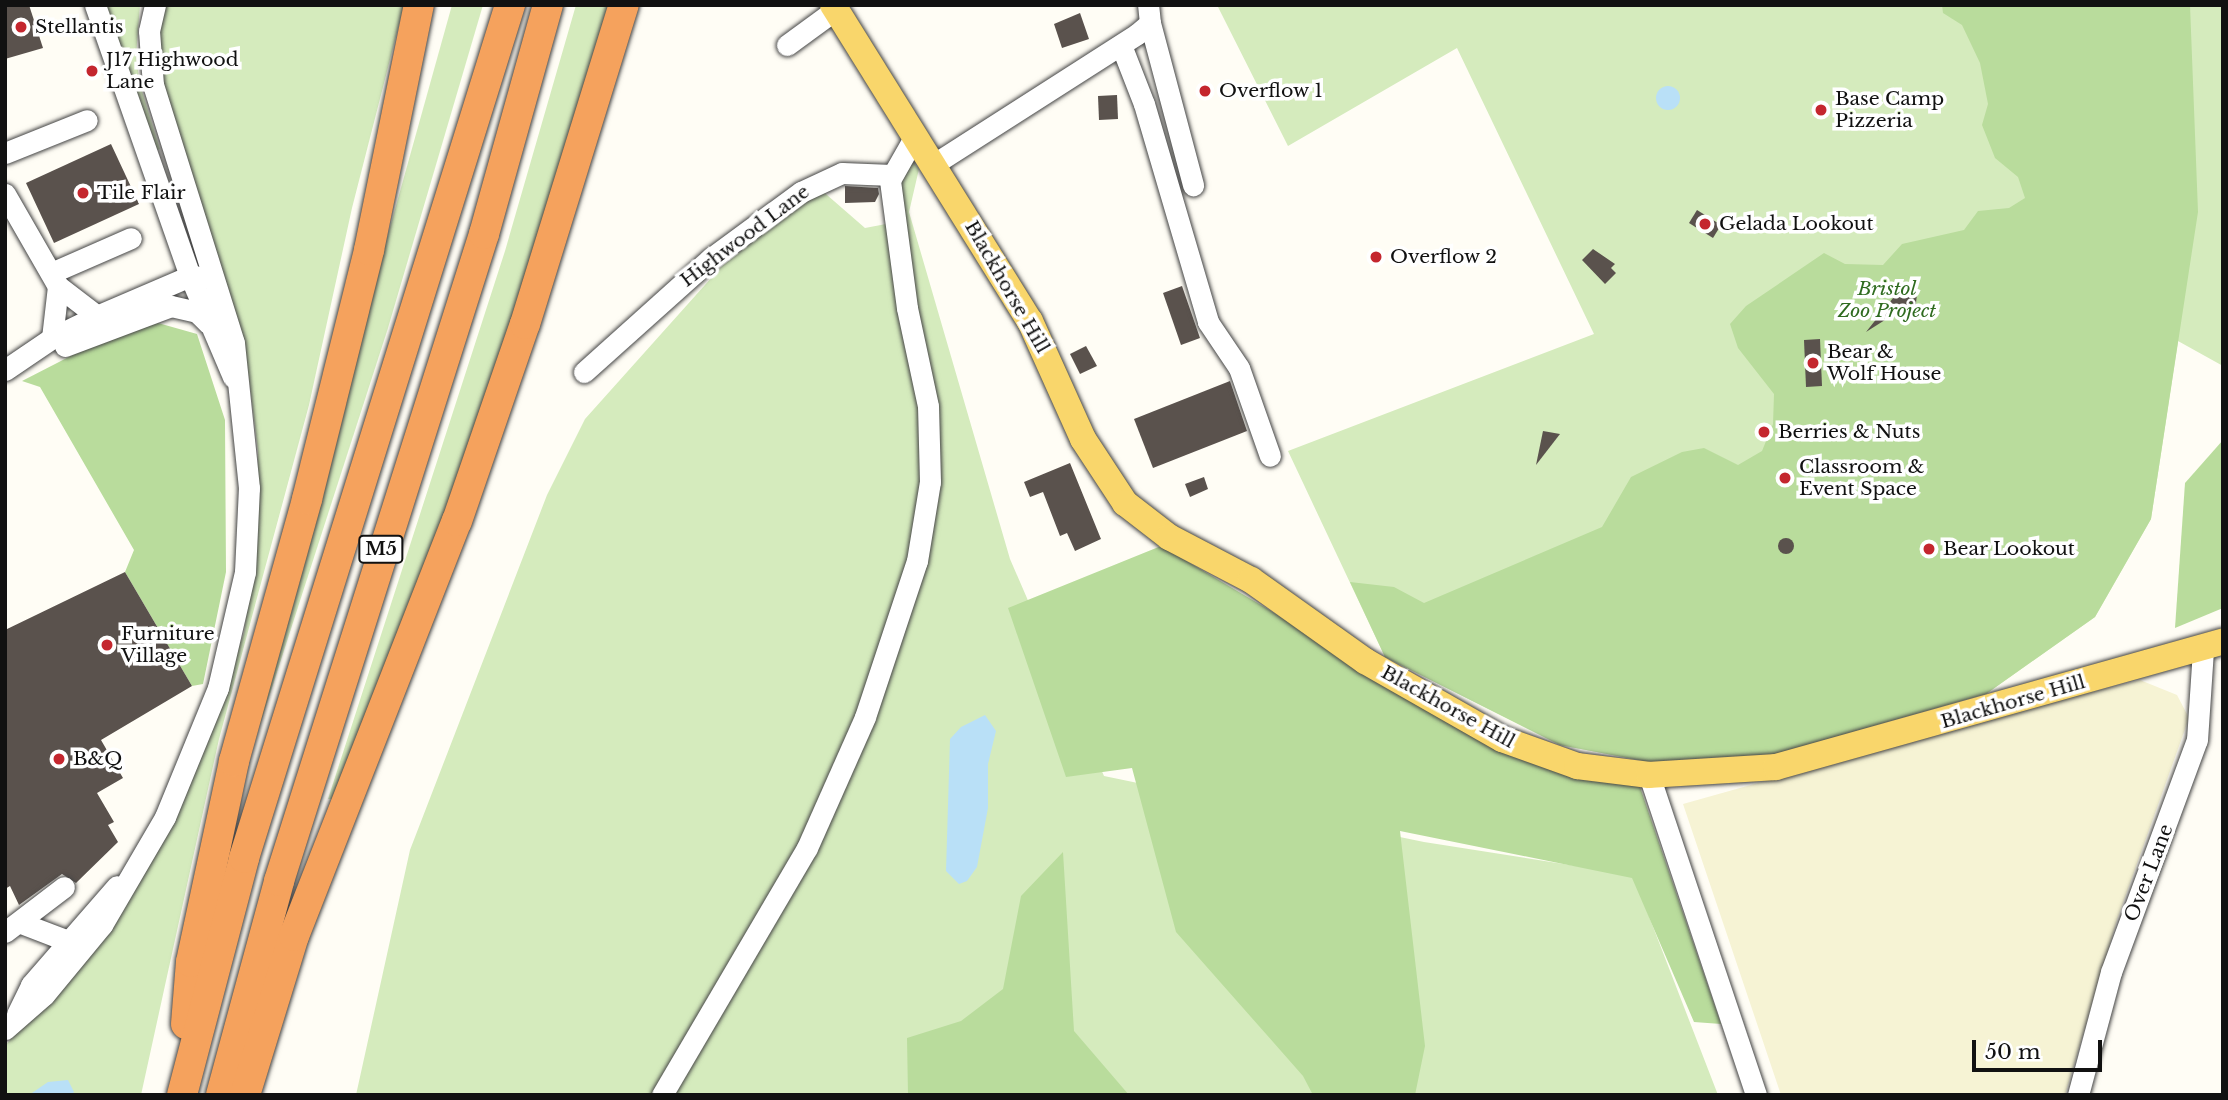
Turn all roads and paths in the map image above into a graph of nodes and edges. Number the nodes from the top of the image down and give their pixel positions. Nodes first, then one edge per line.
1 (95, 5) edge
2 (155, 5) edge
3 (419, 5) edge
4 (438, 5) edge
5 (510, 5) edge
6 (548, 5) edge
7 (624, 5) edge
8 (834, 8) edge
9 (1149, 14) edge
10 (787, 45) dead end
11 (1121, 45) junction
12 (87, 120) dead end
13 (915, 136) junction
14 (5, 152) edge
15 (387, 154) junction
16 (934, 164) junction
17 (892, 175) junction
18 (1193, 185) dead end
19 (5, 194) edge
20 (131, 238) dead end
21 (179, 245) junction
22 (190, 276) junction
23 (55, 280) junction
24 (159, 288) junction
25 (219, 289) junction
26 (97, 316) junction
27 (208, 323) junction
28 (52, 338) junction
29 (13, 366) edge
30 (584, 372) dead end
31 (238, 386) junction
32 (1270, 456) dead end
33 (2213, 645) edge
34 (2213, 711) edge
35 (1649, 775) junction
36 (129, 876) junction
37 (64, 887) dead end
38 (13, 928) edge
39 (294, 936) junction
40 (68, 941) junction
41 (10, 1024) edge
42 (181, 1095) edge
43 (221, 1095) edge
44 (245, 1095) edge
45 (256, 1095) edge
46 (662, 1095) edge
47 (1756, 1095) edge
48 (2078, 1095) edge

1 - 21 street
2 - 25 street
3 - 15 highway, M5
4 - 15 highway, M5
5 - 42 highway, M5
6 - 43 highway, M5
7 - 39 highway
8 - 10 street
8 - 13 main road, Blackhorse Hill
9 - 11 street
9 - 18 street
11 - 16 street
11 - 32 street
12 - 14 street
13 - 16 main road, Blackhorse Hill
13 - 17 street
15 - 42 highway, M5
16 - 35 main road, Blackhorse Hill
17 - 30 street, Highwood Lane
17 - 46 street
19 - 23 street
20 - 23 street
21 - 22 street
21 - 24 street
22 - 24 street
22 - 25 street
22 - 27 street
23 - 26 street
23 - 28 street
24 - 26 street
25 - 31 street
26 - 28 street
27 - 29 street
27 - 31 street
28 - 29 street
31 - 36 street
33 - 34 street, Over Lane
33 - 35 main road, Blackhorse Hill
34 - 48 street, Over Lane
35 - 47 street
36 - 40 street
36 - 41 street
37 - 38 street
38 - 40 street
39 - 44 highway
39 - 45 highway
40 - 41 street

